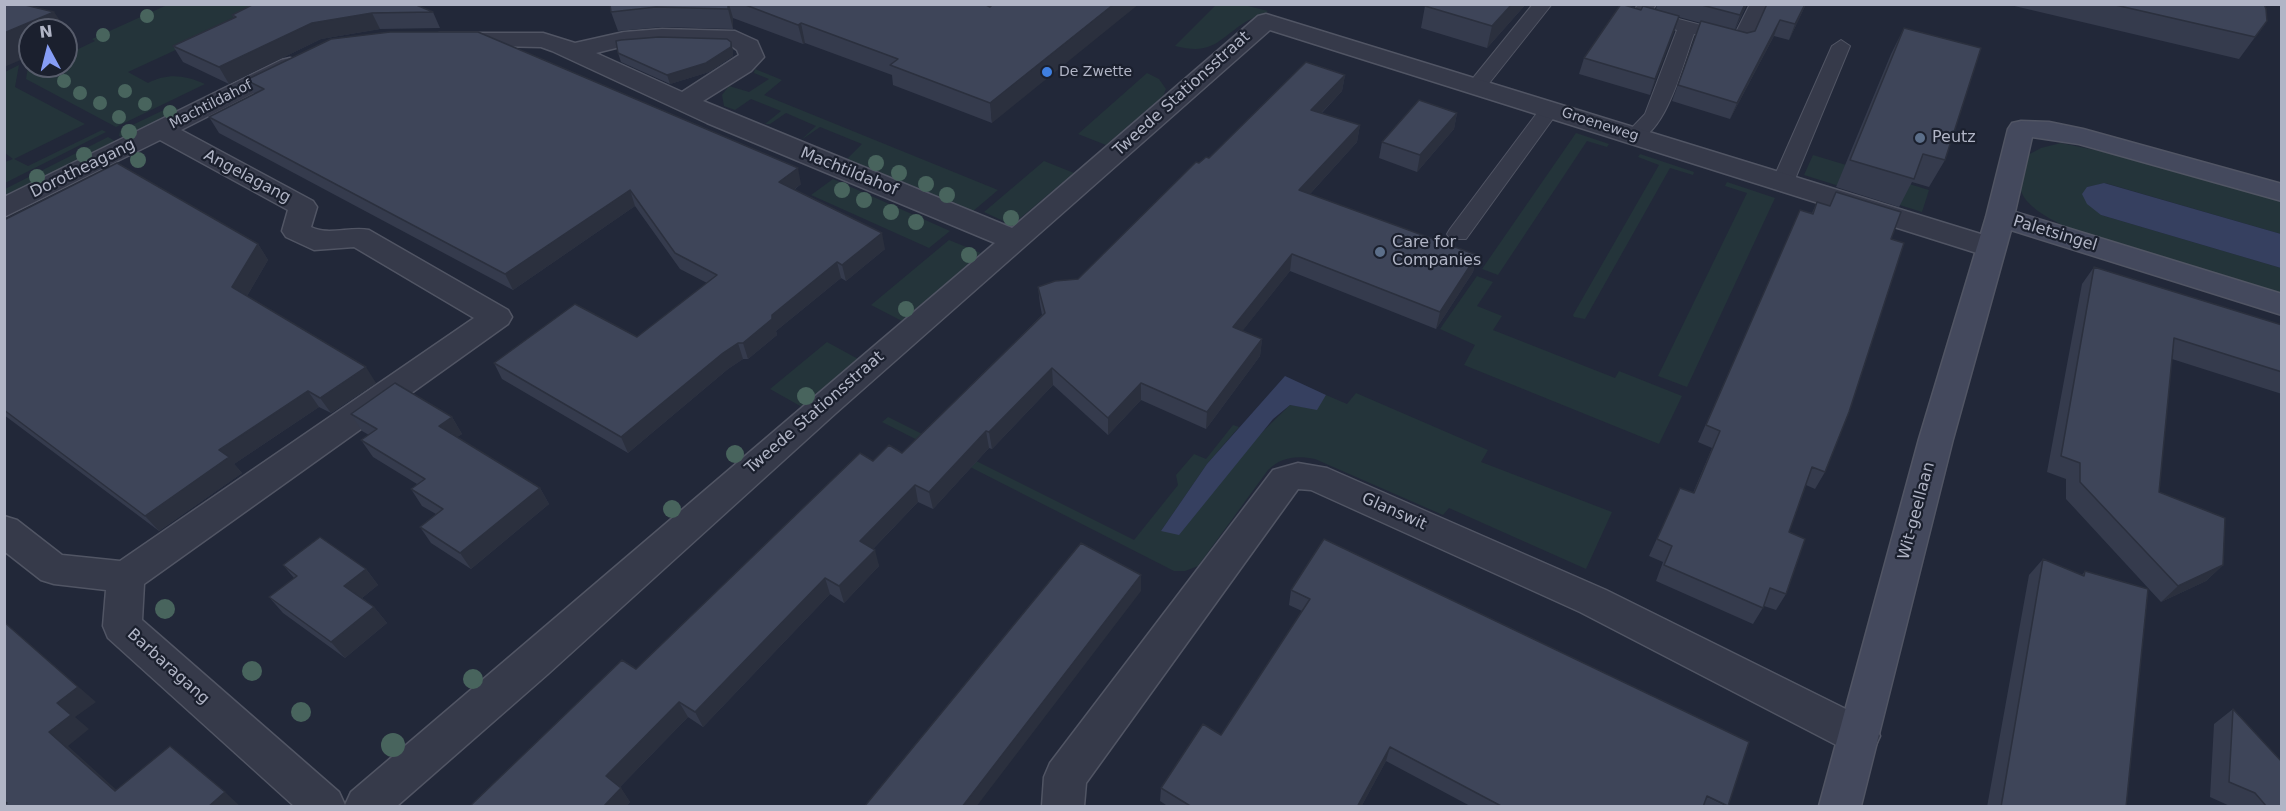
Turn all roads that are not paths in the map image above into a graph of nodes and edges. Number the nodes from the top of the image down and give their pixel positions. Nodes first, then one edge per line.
1 (1543, 4) edge
2 (1647, 4) edge
3 (1759, 4) edge
4 (1266, 21) joint
5 (1687, 28) junction
6 (424, 38) edge
7 (1840, 46) dead end
8 (573, 51) junction
9 (310, 55) edge
10 (1476, 87) junction
11 (684, 102) junction
12 (1550, 109) junction
13 (161, 130) junction
14 (1634, 136) junction
15 (1782, 184) junction
16 (2282, 193) edge
17 (4, 208) edge
18 (1995, 232) junction
19 (1458, 234) dead end
20 (1014, 240) junction
21 (2282, 305) edge
22 (4, 530) edge
23 (126, 577) junction
24 (1858, 736) junction
25 (324, 807) edge
26 (366, 807) edge
27 (1063, 807) edge
28 (1840, 807) edge

1 - 10 lane
2 - 5 lane
3 - 5 lane
4 - 10 street, Groeneweg
4 - 20 street, Tweede Stationsstraat
5 - 14 lane
6 - 8 street, Machtildahof
7 - 15 lane
8 - 11 street, Machtildahof
8 - 11 street
9 - 13 street, Machtildahof
10 - 12 street, Groeneweg
11 - 20 street, Machtildahof
12 - 14 street, Groeneweg
12 - 19 lane
13 - 17 street, Dorotheagang
13 - 23 street, Angelagang
14 - 15 street, Groeneweg
15 - 18 street, Groeneweg
16 - 18 street, Paletsingel
18 - 21 street, Paletsingel
18 - 24 street, Wit-geellaan
20 - 26 street, Tweede Stationsstraat
22 - 23 street
23 - 25 street, Barbaragang
24 - 27 street, Glanswit
24 - 28 street, Wit-geellaan

